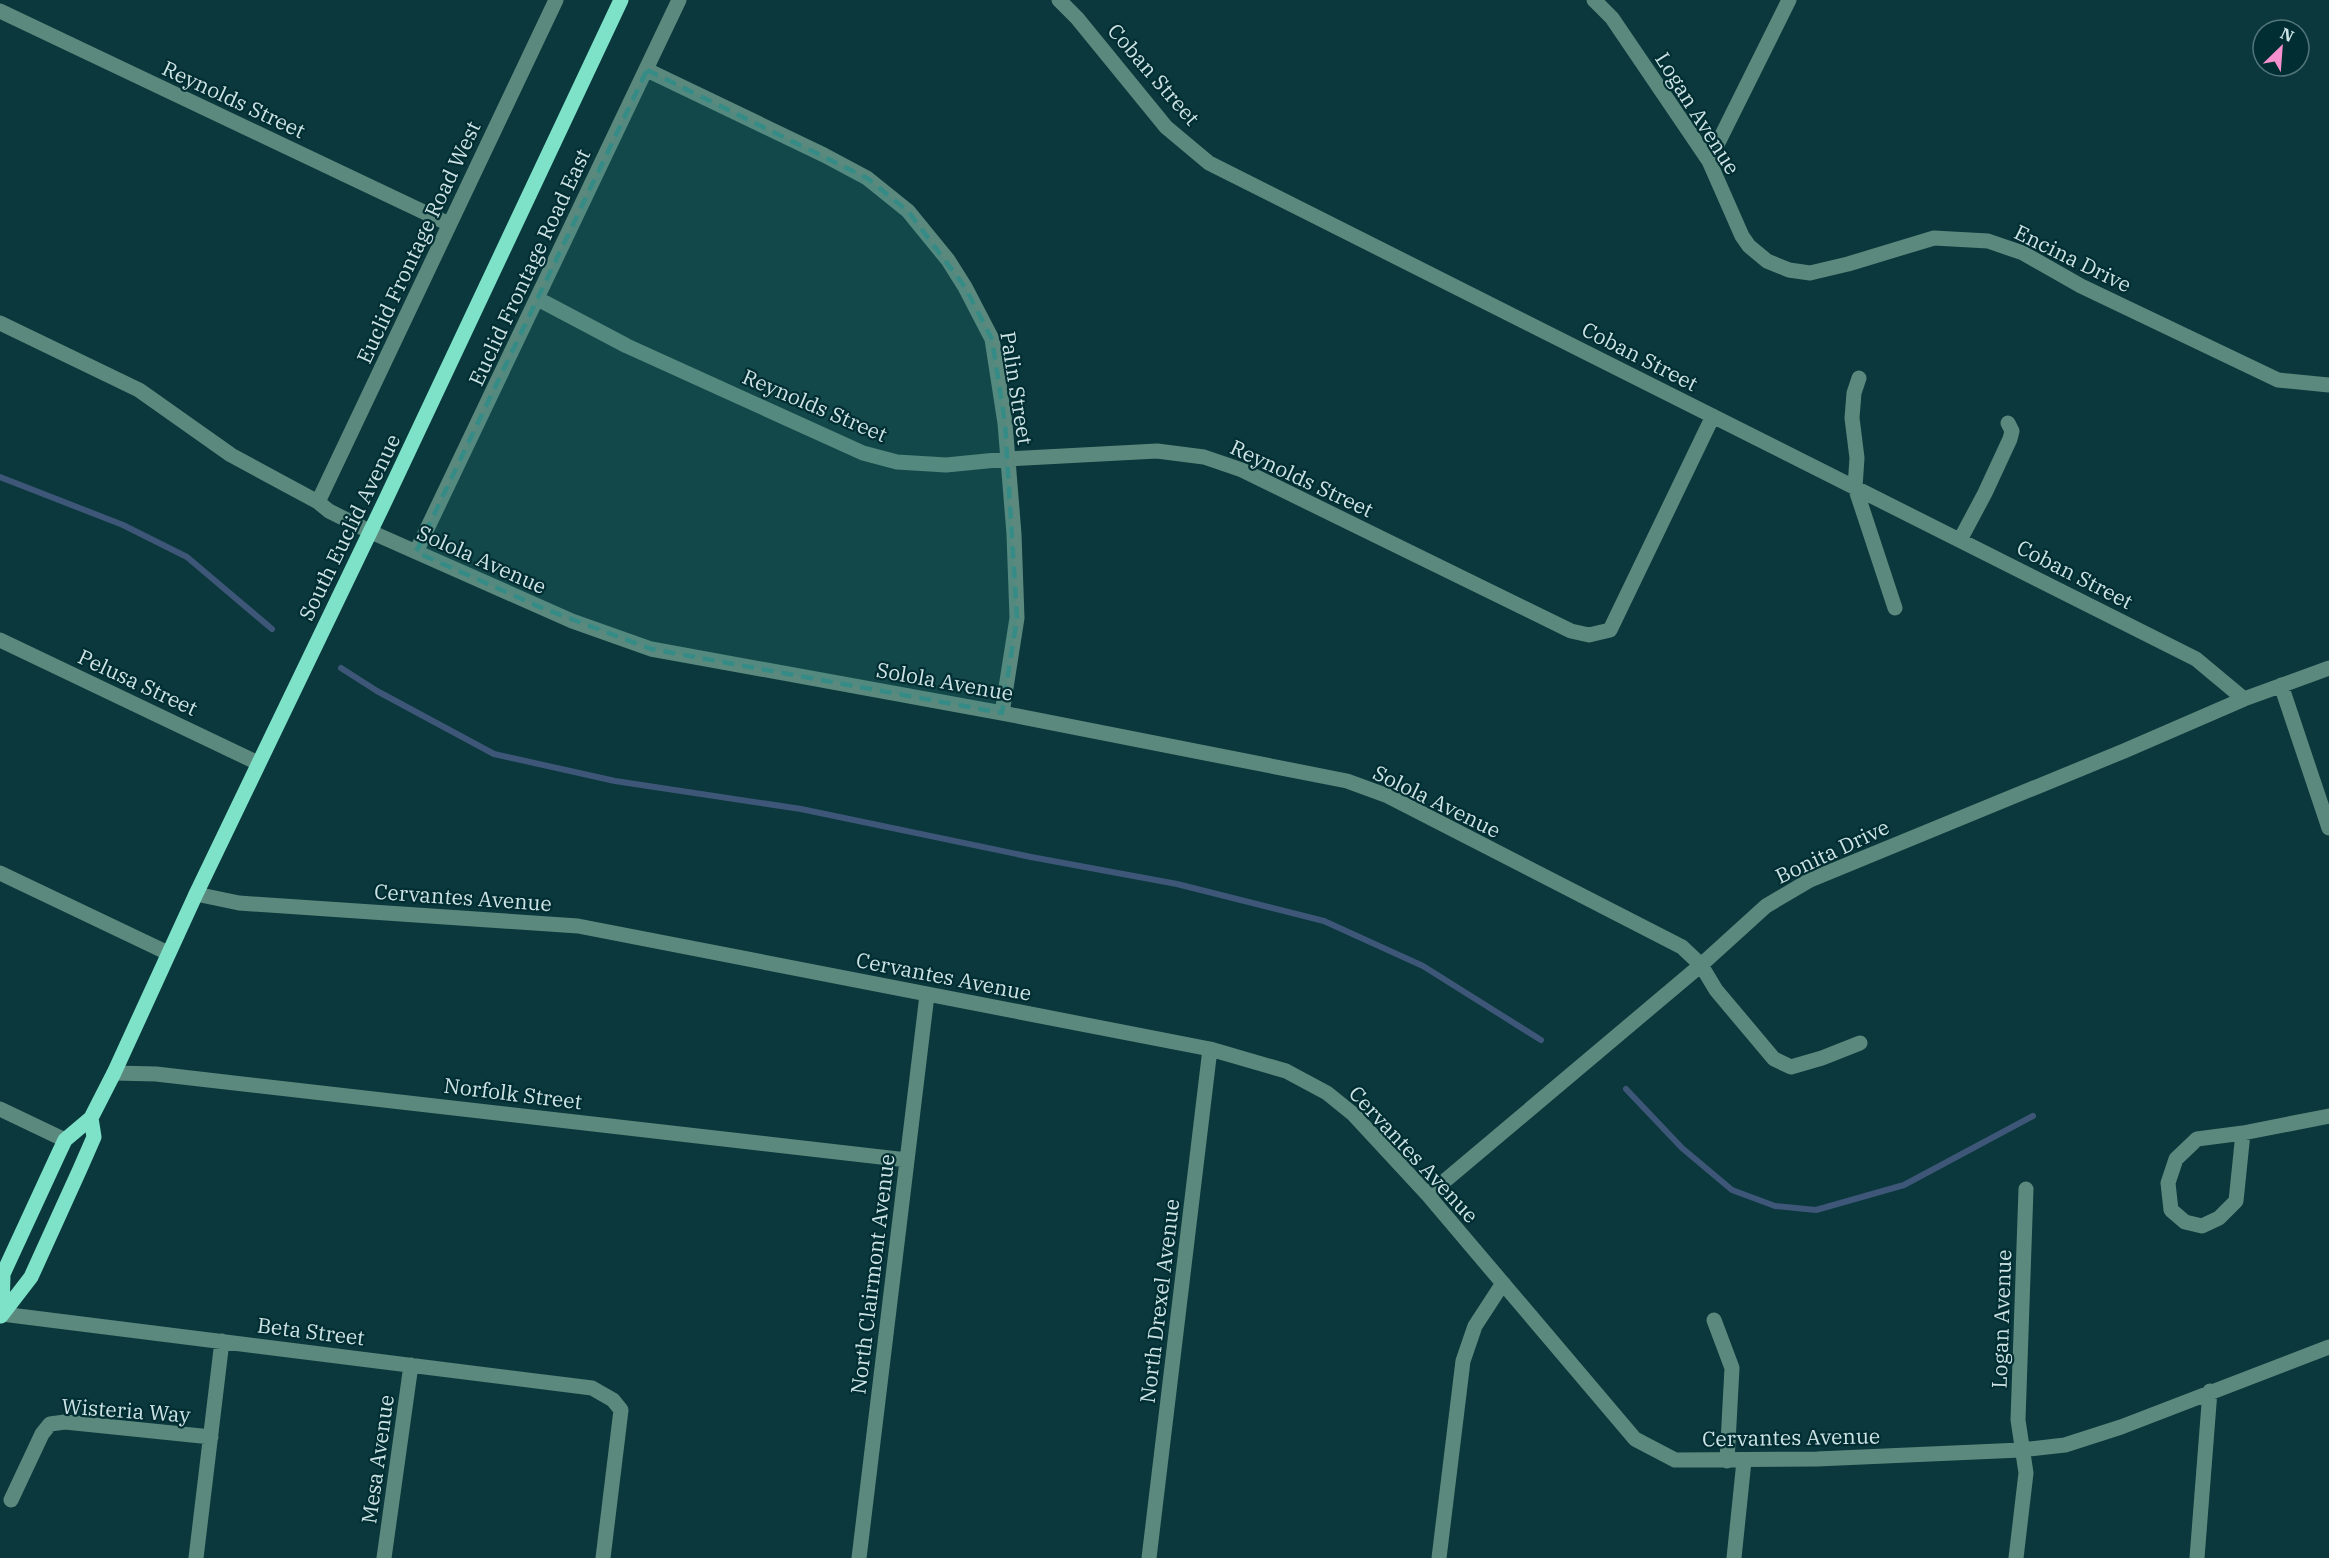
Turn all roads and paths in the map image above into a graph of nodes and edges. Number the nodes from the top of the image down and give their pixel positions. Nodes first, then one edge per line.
1 (556, 0) edge
2 (621, 0) edge
3 (680, 0) edge
4 (1059, 0) edge
5 (1594, 0) edge
6 (1789, 0) edge
7 (0, 11) edge
8 (647, 70) junction
9 (1709, 161) junction
10 (449, 224) junction
11 (1789, 270) joint
12 (538, 299) junction
13 (0, 323) edge
14 (1859, 378) dead end
15 (2329, 385) edge
16 (1713, 416) junction
17 (2008, 423) dead end
18 (1007, 459) junction
19 (1855, 487) junction
20 (318, 502) junction
21 (371, 532) junction
22 (1960, 540) junction
23 (416, 552) junction
24 (1895, 608) dead end
25 (0, 640) edge
26 (2329, 668) edge
27 (2281, 686) junction
28 (2244, 699) junction
29 (1002, 713) junction
30 (258, 763) junction
31 (2329, 828) edge
32 (0, 873) edge
33 (196, 894) junction
34 (168, 954) junction
35 (1701, 965) junction
36 (927, 994) junction
37 (1860, 1043) dead end
38 (1210, 1049) junction
39 (114, 1073) junction
40 (0, 1109) edge
41 (2329, 1116) edge
42 (91, 1118) junction
43 (2243, 1133) junction
44 (65, 1140) junction
45 (907, 1160) junction
46 (2026, 1189) dead end
47 (1428, 1195) junction
48 (1503, 1283) junction
49 (1, 1315) edge
50 (1714, 1320) dead end
51 (222, 1341) junction
52 (2329, 1347) edge
53 (411, 1365) junction
54 (2210, 1391) junction
55 (211, 1437) junction
56 (2021, 1450) junction
57 (1726, 1461) junction
58 (1744, 1461) junction
59 (11, 1500) dead end
60 (196, 1558) edge
61 (384, 1558) edge
62 (603, 1558) edge
63 (859, 1558) edge
64 (1149, 1558) edge
65 (1439, 1558) edge
66 (1734, 1558) edge
67 (2016, 1558) edge
68 (2197, 1558) edge

1 - 10 street, Euclid Frontage Road West
2 - 21 main road, South Euclid Avenue
3 - 8 street, Euclid Frontage Road East
4 - 16 street, Coban Street
5 - 9 street, Logan Avenue
6 - 9 street
7 - 10 street, Reynolds Street
8 - 12 street, Euclid Frontage Road East
8 - 18 street, Palin Street
9 - 11 street, Logan Avenue
10 - 20 street, Euclid Frontage Road West
11 - 15 street, Encina Drive
12 - 18 street, Reynolds Street
12 - 23 street, Euclid Frontage Road East
13 - 20 street, Solola Avenue
14 - 19 street
16 - 18 street, Reynolds Street
16 - 19 street, Coban Street
17 - 22 street
18 - 29 street, Palin Street
19 - 22 street, Coban Street
19 - 24 street
20 - 21 street, Solola Avenue
21 - 23 street, Solola Avenue
21 - 30 main road, South Euclid Avenue
22 - 28 street, Coban Street
23 - 29 street, Solola Avenue
25 - 30 street, Pelusa Street
26 - 27 street, Bonita Drive
27 - 28 street, Bonita Drive
27 - 31 street
28 - 35 street, Bonita Drive
29 - 35 street, Solola Avenue
30 - 33 main road, South Euclid Avenue
32 - 34 street
33 - 34 main road, South Euclid Avenue
33 - 36 street, Cervantes Avenue
34 - 39 main road, South Euclid Avenue
35 - 37 street, Solola Avenue
35 - 47 street, Bonita Drive
36 - 38 street, Cervantes Avenue
36 - 45 street, North Clairmont Avenue
38 - 47 street, Cervantes Avenue
38 - 64 street, North Drexel Avenue
39 - 42 main road, South Euclid Avenue
39 - 45 street, Norfolk Street
40 - 44 street
41 - 43 street
42 - 44 main road
42 - 49 main road
43 - 43 street
44 - 49 main road
45 - 63 street, North Clairmont Avenue
46 - 56 street, Logan Avenue
47 - 48 street, Cervantes Avenue
48 - 57 street, Cervantes Avenue
48 - 65 street
49 - 51 street, Beta Street
50 - 57 street
51 - 53 street, Beta Street
51 - 55 street
52 - 54 street, Cervantes Avenue
53 - 61 street, Mesa Avenue
53 - 62 street, Beta Street
54 - 56 street, Cervantes Avenue
54 - 68 street
55 - 59 street, Wisteria Way
55 - 60 street
56 - 58 street, Cervantes Avenue
56 - 67 street, Logan Avenue
57 - 58 street, Cervantes Avenue
58 - 66 street

